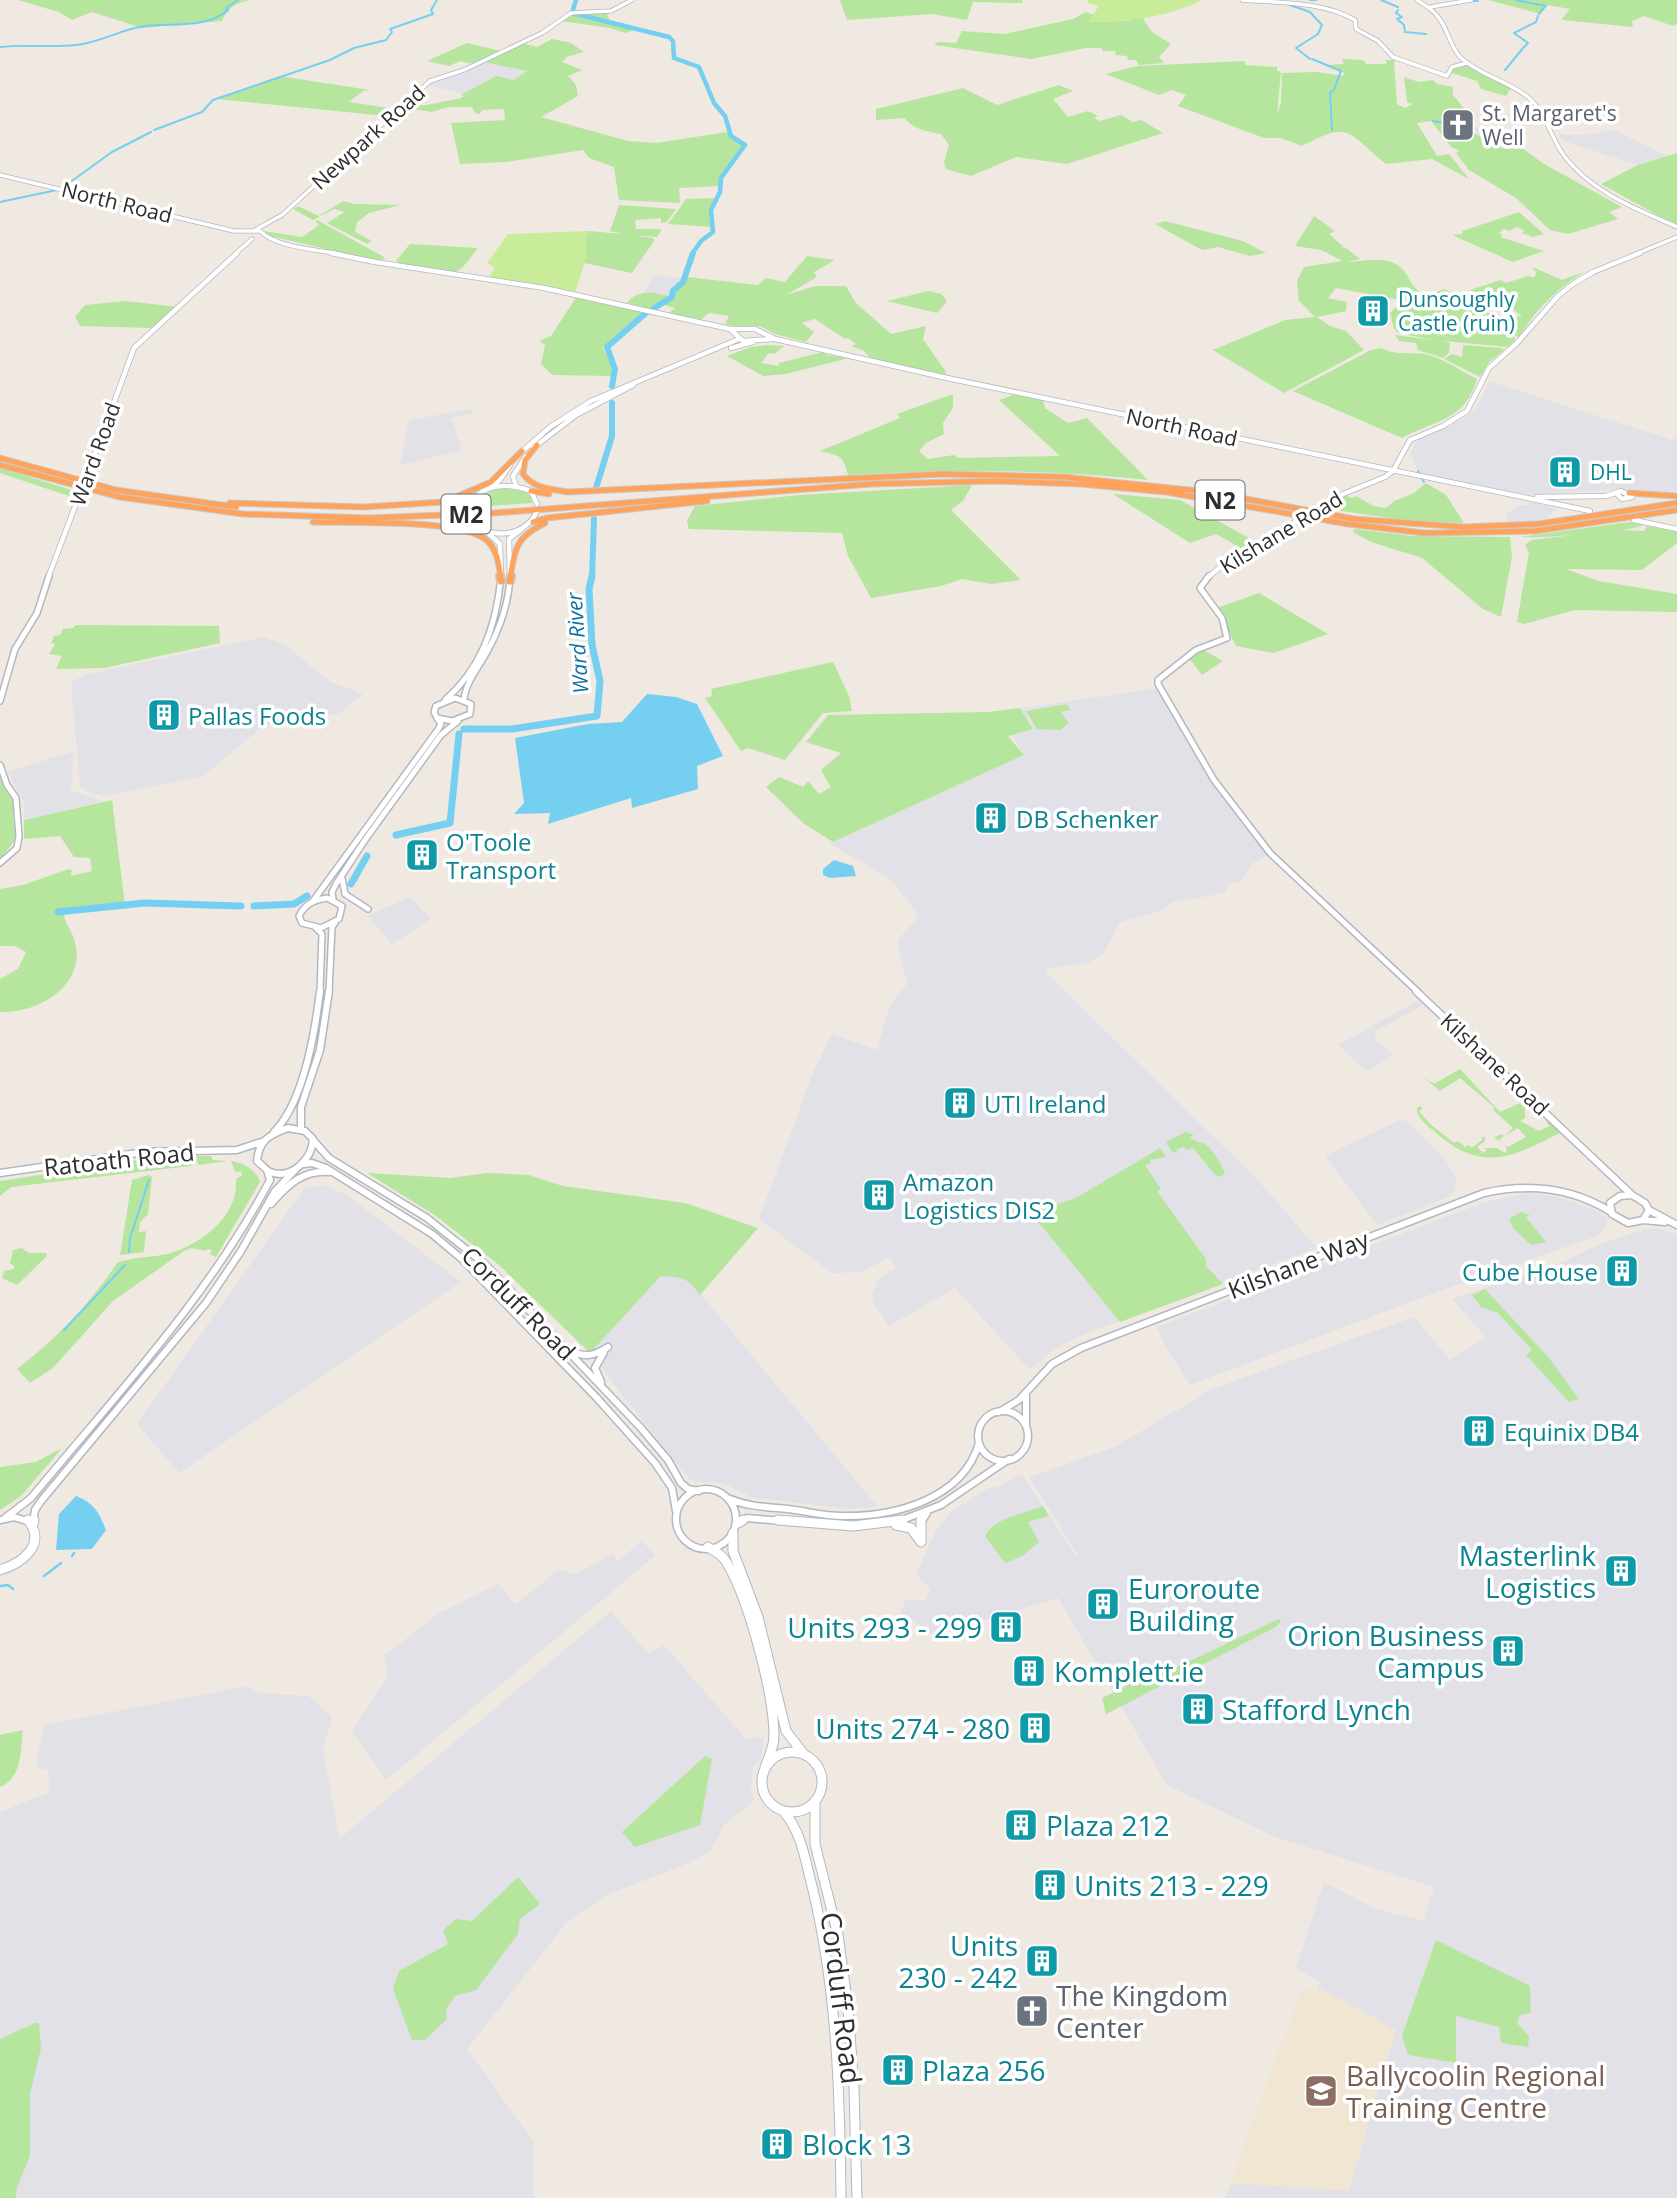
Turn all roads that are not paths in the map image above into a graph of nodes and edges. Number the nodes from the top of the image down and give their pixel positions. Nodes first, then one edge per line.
1 (632, 0) edge
2 (1242, 0) edge
3 (1417, 0) edge
4 (1471, 0) edge
5 (1430, 8) junction
6 (1467, 63) junction
7 (0, 175) edge
8 (265, 226) junction
9 (1677, 228) edge
10 (254, 230) junction
11 (234, 231) junction
12 (248, 232) junction
13 (263, 233) junction
14 (1677, 237) edge
15 (258, 238) junction
16 (270, 238) junction
17 (245, 239) junction
18 (730, 329) junction
19 (744, 330) junction
20 (764, 333) junction
21 (738, 337) junction
22 (775, 339) junction
23 (761, 340) junction
24 (753, 342) junction
25 (537, 445) junction
26 (522, 451) junction
27 (0, 458) edge
28 (0, 465) edge
29 (1393, 471) junction
30 (1008, 475) junction
31 (936, 481) junction
32 (516, 486) junction
33 (490, 488) junction
34 (120, 490) junction
35 (650, 490) junction
36 (531, 491) junction
37 (1616, 493) junction
38 (1629, 493) junction
39 (475, 496) junction
40 (1565, 496) junction
41 (1677, 496) edge
42 (1521, 497) junction
43 (1577, 498) junction
44 (127, 499) junction
45 (1622, 499) junction
46 (1677, 503) edge
47 (537, 504) dead end
48 (1558, 505) junction
49 (377, 506) junction
50 (1574, 508) junction
51 (470, 509) dead end
52 (1677, 510) edge
53 (537, 511) dead end
54 (1590, 511) dead end
55 (592, 514) junction
56 (470, 516) dead end
57 (1634, 520) dead end
58 (533, 522) junction
59 (385, 526) junction
60 (479, 528) junction
61 (522, 529) junction
62 (1677, 529) edge
63 (487, 532) junction
64 (510, 579) junction
65 (501, 581) junction
66 (464, 699) junction
67 (446, 700) junction
68 (0, 701) edge
69 (437, 718) junction
70 (458, 721) junction
71 (0, 765) edge
72 (356, 852) junction
73 (0, 863) edge
74 (333, 899) junction
75 (313, 901) junction
76 (368, 909) dead end
77 (335, 923) junction
78 (316, 928) junction
79 (301, 1129) junction
80 (274, 1132) junction
81 (313, 1140) junction
82 (261, 1142) junction
83 (237, 1150) junction
84 (257, 1161) junction
85 (300, 1166) junction
86 (267, 1170) junction
87 (0, 1173) edge
88 (336, 1174) junction
89 (1620, 1186) junction
90 (1632, 1195) junction
91 (1616, 1198) junction
92 (1588, 1199) junction
93 (1649, 1210) junction
94 (1611, 1212) junction
95 (260, 1219) junction
96 (1643, 1220) junction
97 (1667, 1222) junction
98 (1677, 1225) edge
99 (536, 1318) junction
100 (1026, 1395) junction
101 (622, 1407) junction
102 (999, 1412) junction
103 (1026, 1426) junction
104 (979, 1443) junction
105 (1009, 1459) junction
106 (699, 1491) junction
107 (730, 1499) junction
108 (676, 1511) junction
109 (929, 1512) junction
110 (3, 1519) edge
111 (738, 1523) junction
112 (33, 1524) junction
113 (881, 1526) junction
114 (733, 1533) junction
115 (708, 1547) junction
116 (0, 1570) edge
117 (803, 1753) junction
118 (765, 1767) junction
119 (814, 1801) junction
120 (784, 1812) junction
121 (841, 2198) edge
122 (857, 2198) edge

1 - 8 street, Newpark Road
2 - 6 street
3 - 5 street
4 - 5 street
5 - 6 street
6 - 9 street
7 - 11 street, North Road
8 - 10 street, Newpark Road
8 - 13 street, Newpark Road
10 - 12 street, Newpark Road
10 - 13 street
11 - 12 street
11 - 17 street
12 - 17 street
13 - 15 street
13 - 16 street
14 - 29 street
15 - 16 street
15 - 17 street, Ward Road
16 - 18 street
17 - 68 street, Ward Road, bridge
18 - 19 street
18 - 21 street
19 - 20 street
19 - 21 street
20 - 22 street, North Road
20 - 23 street
21 - 24 street
21 - 26 street
22 - 23 street, North Road
22 - 29 street, North Road
23 - 24 street, North Road
24 - 25 street, North Road
25 - 32 street, North Road
25 - 35 highway
26 - 33 street
26 - 49 highway
27 - 34 highway, M2
28 - 44 highway, M2
29 - 42 street, North Road
29 - 89 street, Kilshane Road, bridge
30 - 34 highway, M2
30 - 35 highway
30 - 46 highway, N2
31 - 44 highway, M2
31 - 52 highway, N2
31 - 55 highway
32 - 33 street
32 - 36 street
33 - 39 street
34 - 49 highway
35 - 36 highway
36 - 47 street
37 - 38 street
37 - 40 street
37 - 45 street
38 - 41 highway
38 - 45 street
39 - 49 highway
39 - 51 street
40 - 42 street
40 - 48 street
42 - 48 street, North Road
43 - 45 street
43 - 48 street
43 - 50 street
44 - 59 highway
48 - 50 street, North Road
50 - 54 street, North Road
53 - 58 street
55 - 58 highway
55 - 64 highway
56 - 60 street
57 - 62 street
58 - 61 street
59 - 60 highway
59 - 65 highway
60 - 63 street
61 - 63 street
61 - 64 street
63 - 65 street
64 - 66 street
65 - 67 street
66 - 67 street
66 - 70 street
67 - 69 street
69 - 70 street
69 - 75 street
70 - 72 street
71 - 73 street
72 - 74 street
72 - 76 street
74 - 75 street
74 - 77 street
75 - 78 street
77 - 78 street
77 - 79 street
78 - 80 street
79 - 80 street
79 - 81 street
80 - 82 street
81 - 85 street
81 - 99 street, Corduff Road
82 - 83 street, Ratoath Road
82 - 84 street
83 - 84 street
83 - 87 street, Ratoath Road
84 - 86 street
85 - 86 street
85 - 88 street, Corduff Road
85 - 95 street
86 - 110 street
88 - 95 street
88 - 108 street, Corduff Road
89 - 90 street, Kilshane Road
89 - 91 street
90 - 91 street
90 - 93 street
91 - 92 street, Kilshane Way
91 - 94 street
92 - 94 street, Kilshane Way
92 - 100 street, Kilshane Way
93 - 96 street
93 - 97 street
94 - 96 street
95 - 112 street
96 - 97 street
97 - 98 street
99 - 101 street, Corduff Road
99 - 101 street
100 - 102 street, Kilshane Way
100 - 103 street
101 - 106 street, Corduff Road
102 - 103 street
102 - 104 street
103 - 105 street
104 - 105 street
104 - 107 street
105 - 109 street
106 - 107 street
106 - 108 street
107 - 111 street
108 - 115 street
109 - 113 street
109 - 113 street
110 - 112 street
111 - 113 street
111 - 114 street
112 - 116 street
114 - 115 street
114 - 117 street
115 - 118 street
117 - 118 street
117 - 119 street
118 - 120 street
119 - 120 street
119 - 122 street, Corduff Road
120 - 121 street, Corduff Road

